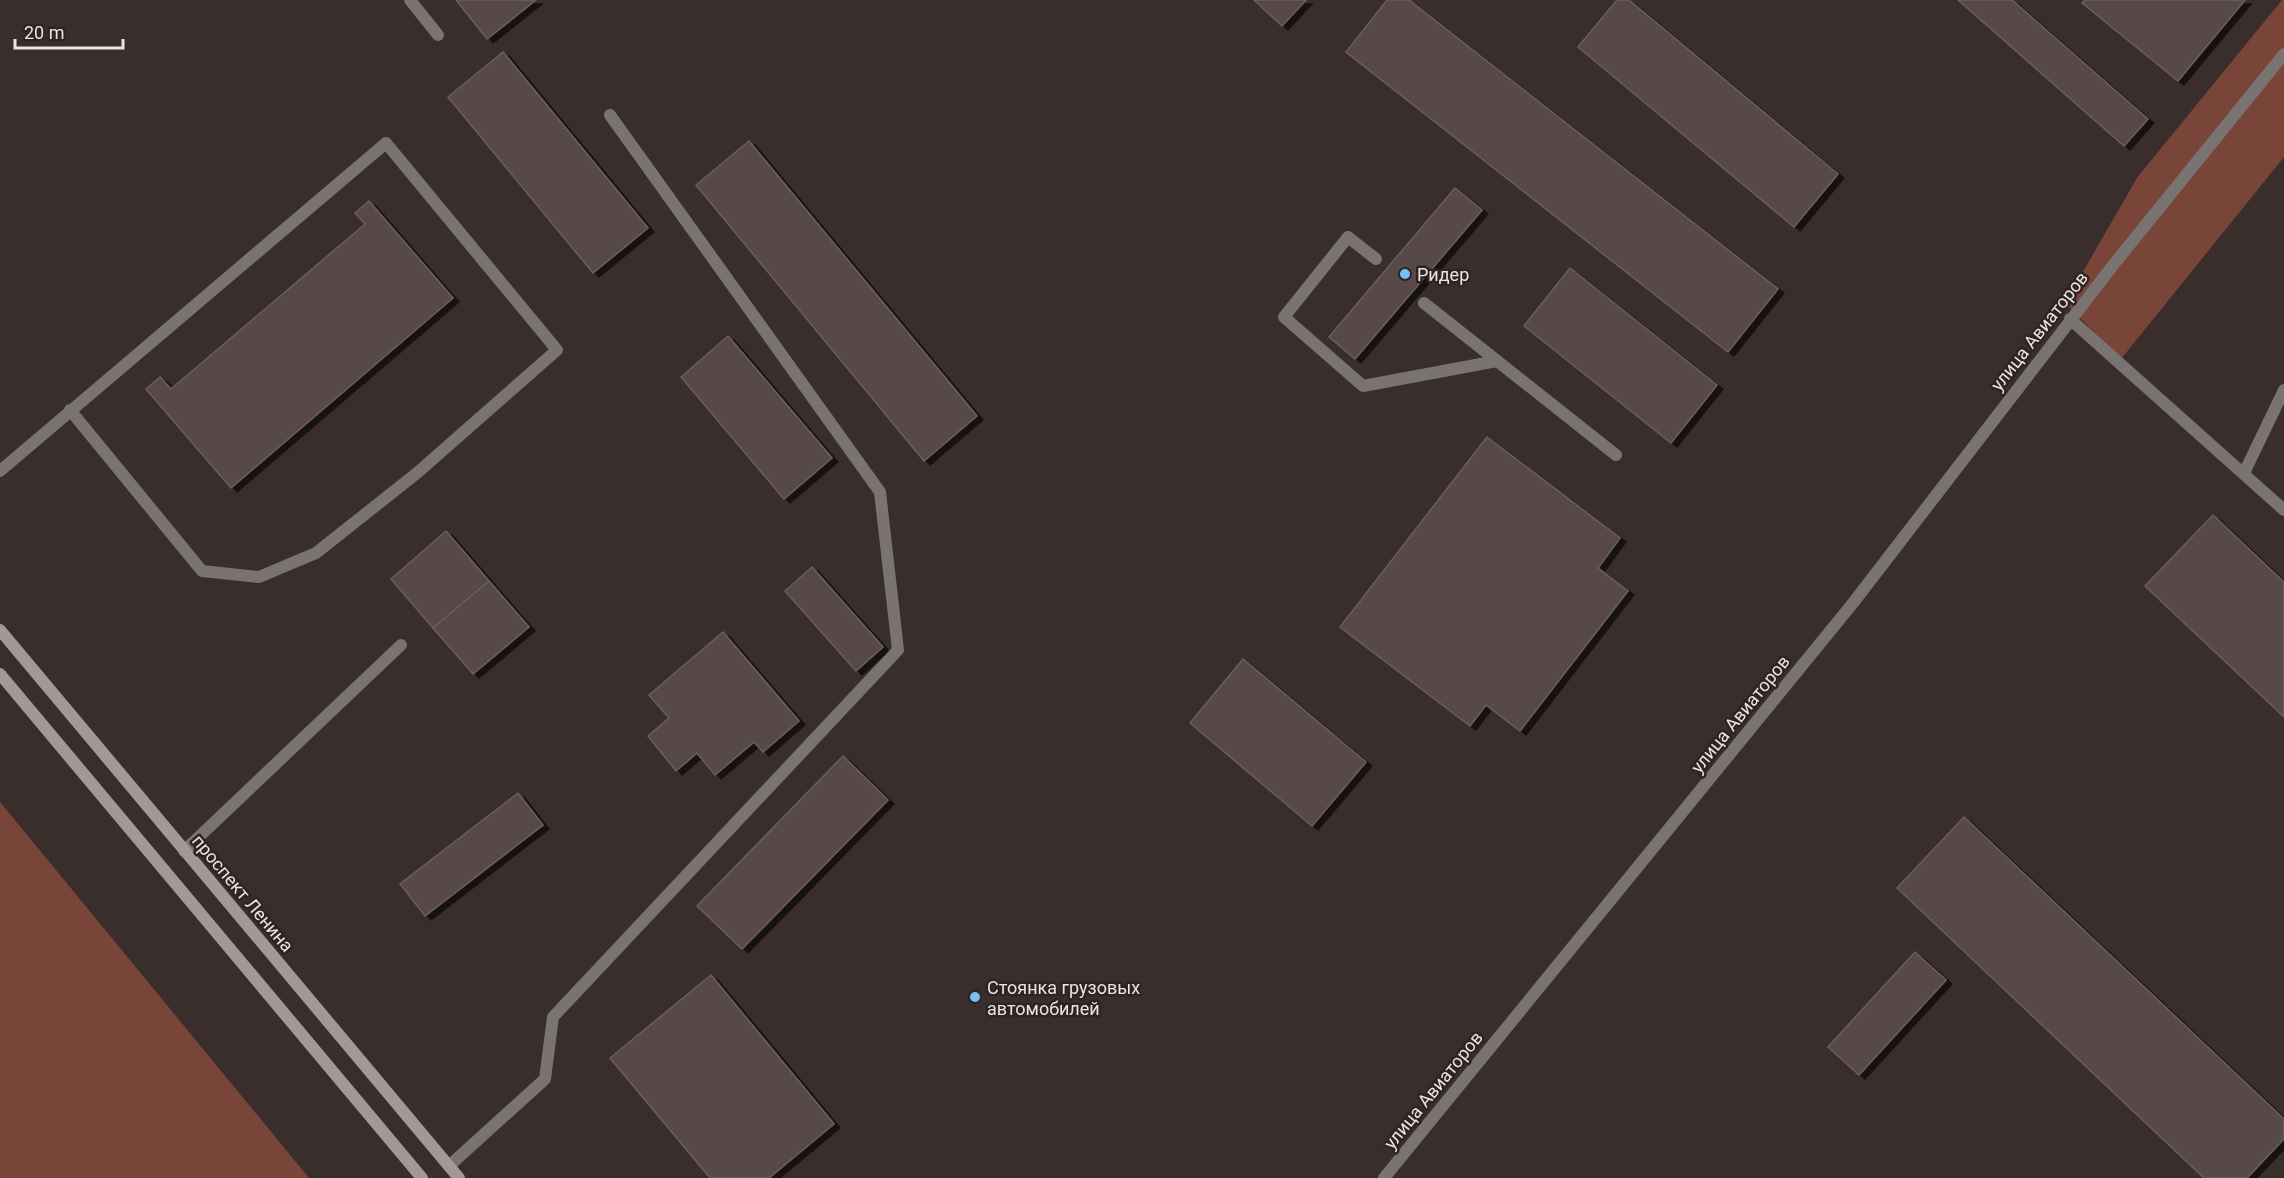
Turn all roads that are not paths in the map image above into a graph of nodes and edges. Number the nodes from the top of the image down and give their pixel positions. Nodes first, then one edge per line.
1 (410, 0) edge
2 (438, 35) dead end
3 (2284, 54) edge
4 (610, 115) dead end
5 (1376, 260) dead end
6 (1424, 303) dead end
7 (2070, 319) junction
8 (1497, 361) junction
9 (2284, 390) edge
10 (70, 410) junction
11 (1616, 455) dead end
12 (0, 471) edge
13 (2244, 473) junction
14 (2284, 510) edge
15 (0, 630) edge
16 (401, 645) dead end
17 (0, 674) edge
18 (184, 851) junction
19 (449, 1166) junction
20 (423, 1178) edge
21 (459, 1178) edge
22 (1384, 1178) edge

1 - 2 street
3 - 7 street, улица Авиаторов
4 - 19 street
5 - 8 street
6 - 8 street
7 - 13 street
7 - 22 street, улица Авиаторов
8 - 11 street
9 - 13 street
10 - 10 street
10 - 12 street
13 - 14 street
15 - 18 main road, проспект Ленина
16 - 18 street
17 - 20 main road
18 - 19 main road, проспект Ленина
19 - 21 main road, проспект Ленина

